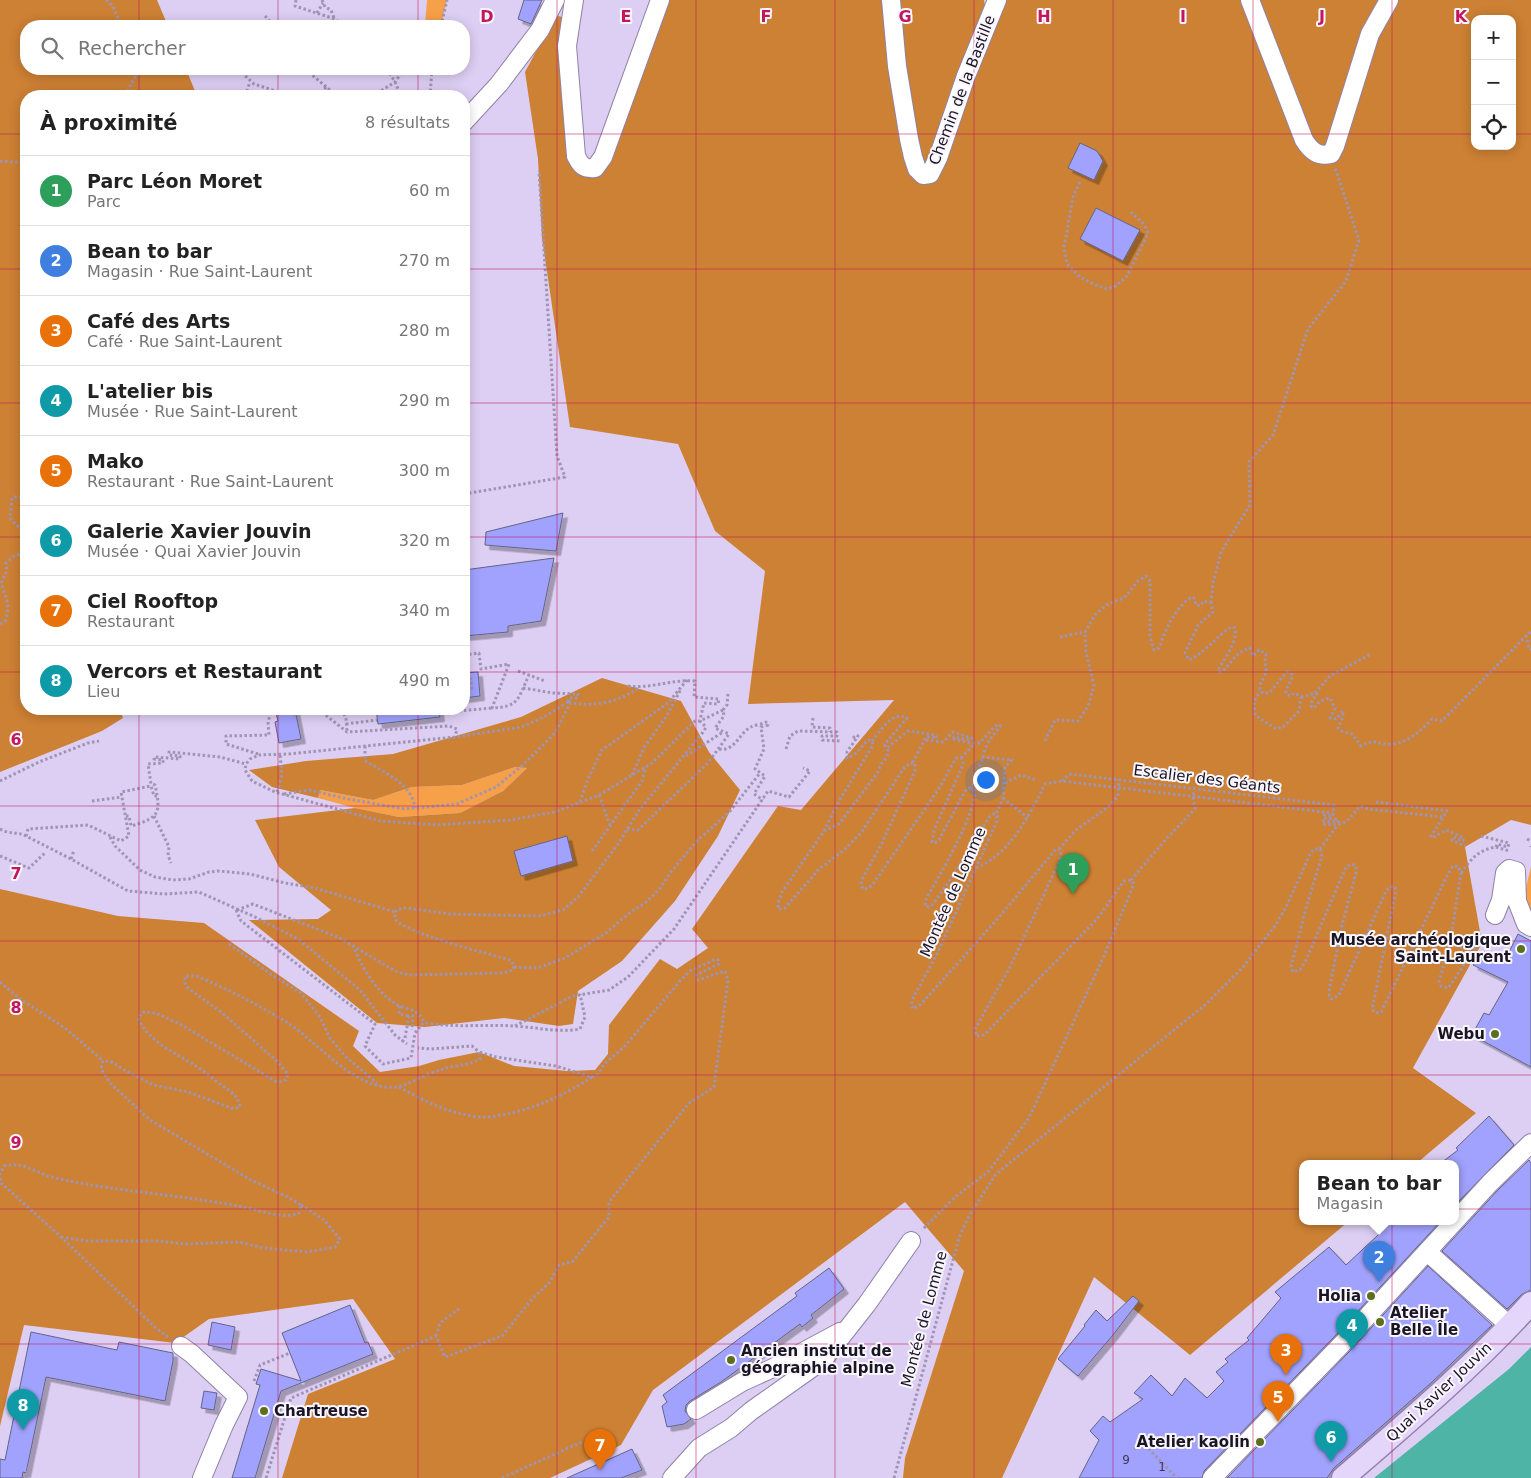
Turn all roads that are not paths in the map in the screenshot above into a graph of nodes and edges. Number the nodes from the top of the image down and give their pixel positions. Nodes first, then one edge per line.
1 (555, 0) edge
2 (574, 0) edge
3 (660, 0) edge
4 (891, 0) edge
5 (997, 0) edge
6 (1250, 0) edge
7 (1388, 0) edge
8 (470, 115) edge
9 (1495, 915) dead end
10 (1531, 927) edge
11 (1531, 1143) edge
12 (1459, 1217) edge
13 (1452, 1225) edge
14 (911, 1241) road end
15 (1428, 1251) junction
16 (1531, 1303) edge
17 (1510, 1326) junction
18 (848, 1329) junction
19 (181, 1346) road end
20 (696, 1410) dead end
21 (202, 1478) edge
22 (672, 1478) edge
23 (1212, 1478) edge
24 (1343, 1478) edge

1 - 8 street
2 - 3 street
4 - 5 street, Chemin de la Bastille
6 - 7 street
9 - 10 street
11 - 12 street
13 - 15 street
14 - 18 street
15 - 17 street
15 - 23 street
16 - 17 main road, Quai Xavier Jouvin
17 - 24 main road, Quai Xavier Jouvin
18 - 20 street
18 - 22 street
19 - 21 street

